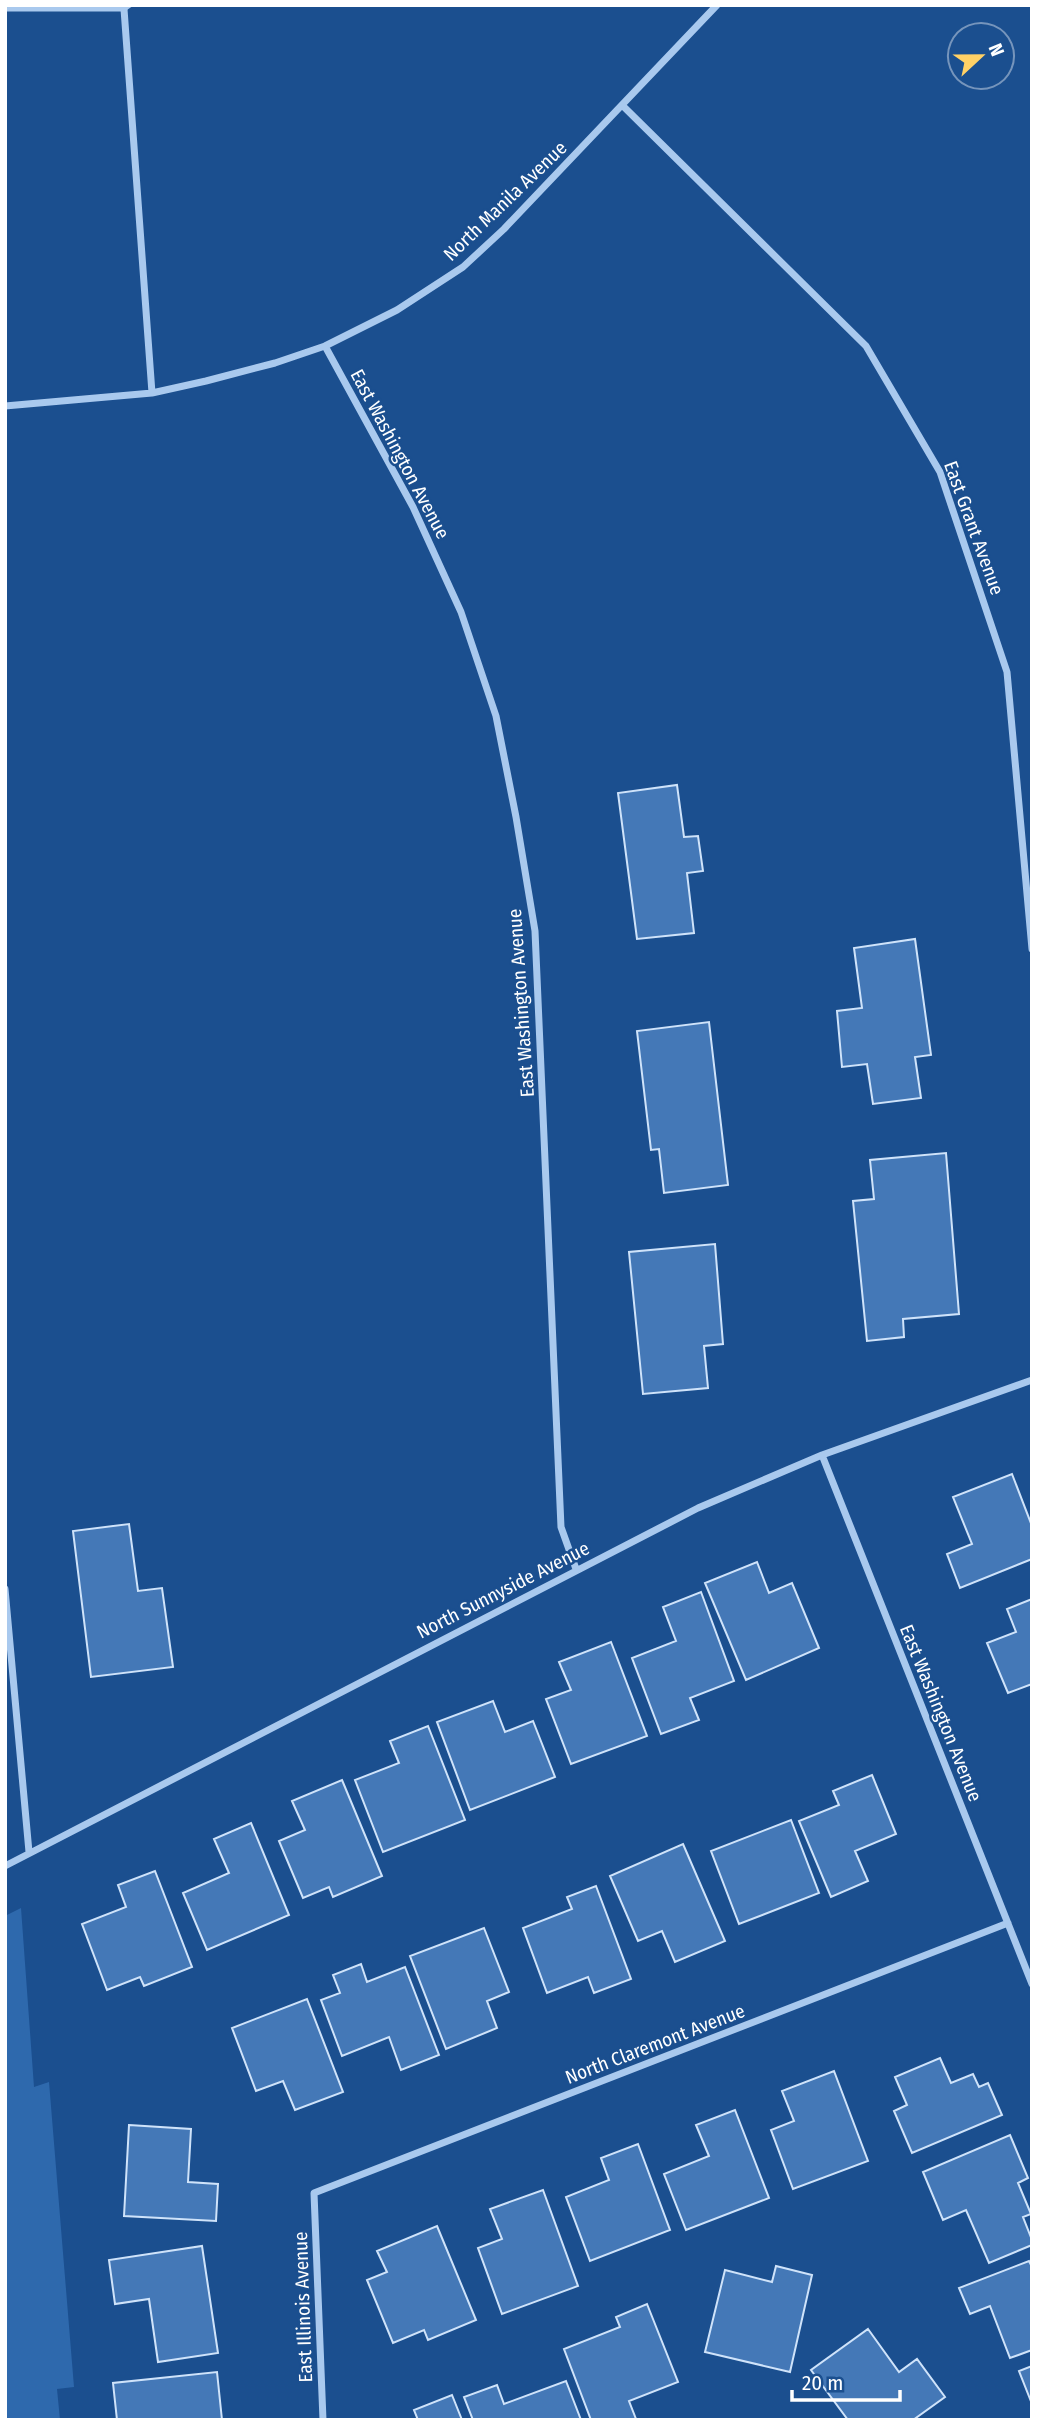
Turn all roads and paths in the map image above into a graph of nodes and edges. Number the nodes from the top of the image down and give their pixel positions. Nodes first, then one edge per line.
1 (717, 5) edge
2 (125, 7) edge
3 (5, 9) edge
4 (623, 106) junction
5 (325, 346) junction
6 (152, 393) junction
7 (5, 406) edge
8 (1032, 949) edge
9 (1032, 1380) edge
10 (822, 1455) junction
11 (576, 1569) junction
12 (5, 1590) edge
13 (29, 1852) junction
14 (5, 1866) edge
15 (1008, 1923) junction
16 (1032, 1984) edge
17 (314, 2193) joint
18 (323, 2420) edge

1 - 4 street, North Manila Avenue
2 - 3 lane
2 - 6 street
4 - 5 street, North Manila Avenue
4 - 8 street, East Grant Avenue
5 - 6 street, North Manila Avenue
5 - 11 street, East Washington Avenue
6 - 7 street, North Manila Avenue
9 - 10 street, North Sunnyside Avenue
10 - 11 street, North Sunnyside Avenue
10 - 15 street, East Washington Avenue
11 - 13 street, North Sunnyside Avenue
12 - 13 street
13 - 14 street, North Sunnyside Avenue
15 - 16 street, East Washington Avenue
15 - 17 street, North Claremont Avenue
17 - 18 street, East Illinois Avenue

